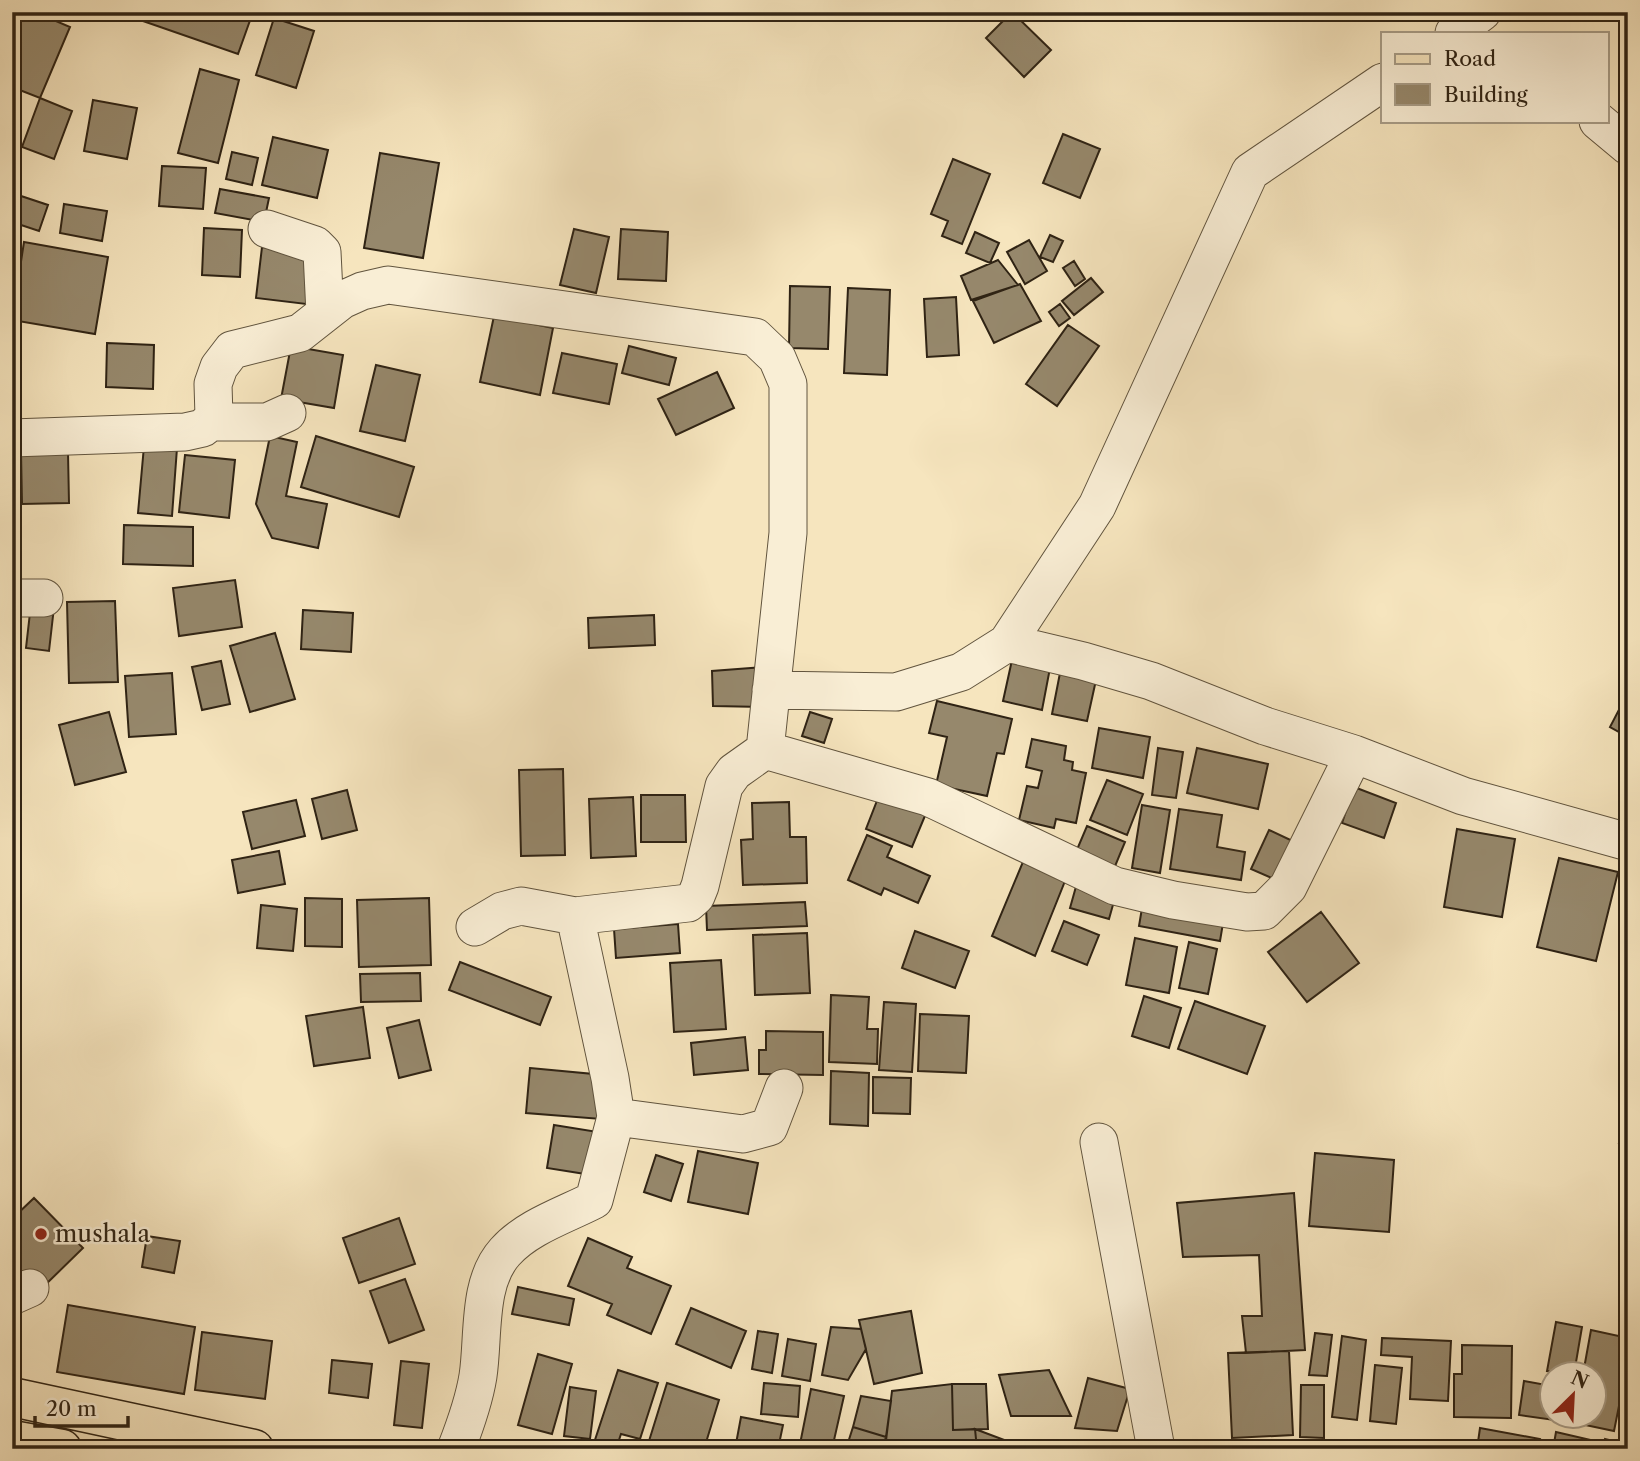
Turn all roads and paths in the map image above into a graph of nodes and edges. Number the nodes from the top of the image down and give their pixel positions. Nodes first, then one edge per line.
1 (1381, 83) edge
2 (1599, 122) edge
3 (1628, 146) edge
4 (267, 229) dead end
5 (325, 313) junction
6 (287, 413) dead end
7 (209, 422) junction
8 (12, 438) edge
9 (1007, 643) junction
10 (771, 690) junction
11 (765, 750) junction
12 (1354, 754) junction
13 (1628, 842) edge
14 (575, 916) junction
15 (475, 927) dead end
16 (784, 1088) dead end
17 (616, 1117) junction
18 (1099, 1142) dead end
19 (12, 1397) edge
20 (81, 1412) junction
21 (12, 1440) edge
22 (62, 1449) edge
23 (73, 1449) edge
24 (254, 1449) edge
25 (456, 1449) edge
26 (1156, 1449) edge

1 - 9 street
2 - 3 street
4 - 5 street
5 - 7 street
5 - 10 street
6 - 7 street
7 - 8 street
9 - 10 street
9 - 12 street
10 - 11 street
11 - 12 street
11 - 14 street
12 - 13 street
14 - 15 street
14 - 17 street
16 - 17 street
17 - 25 street
18 - 26 street
19 - 20 main road
20 - 23 main road
20 - 24 main road
21 - 22 main road

